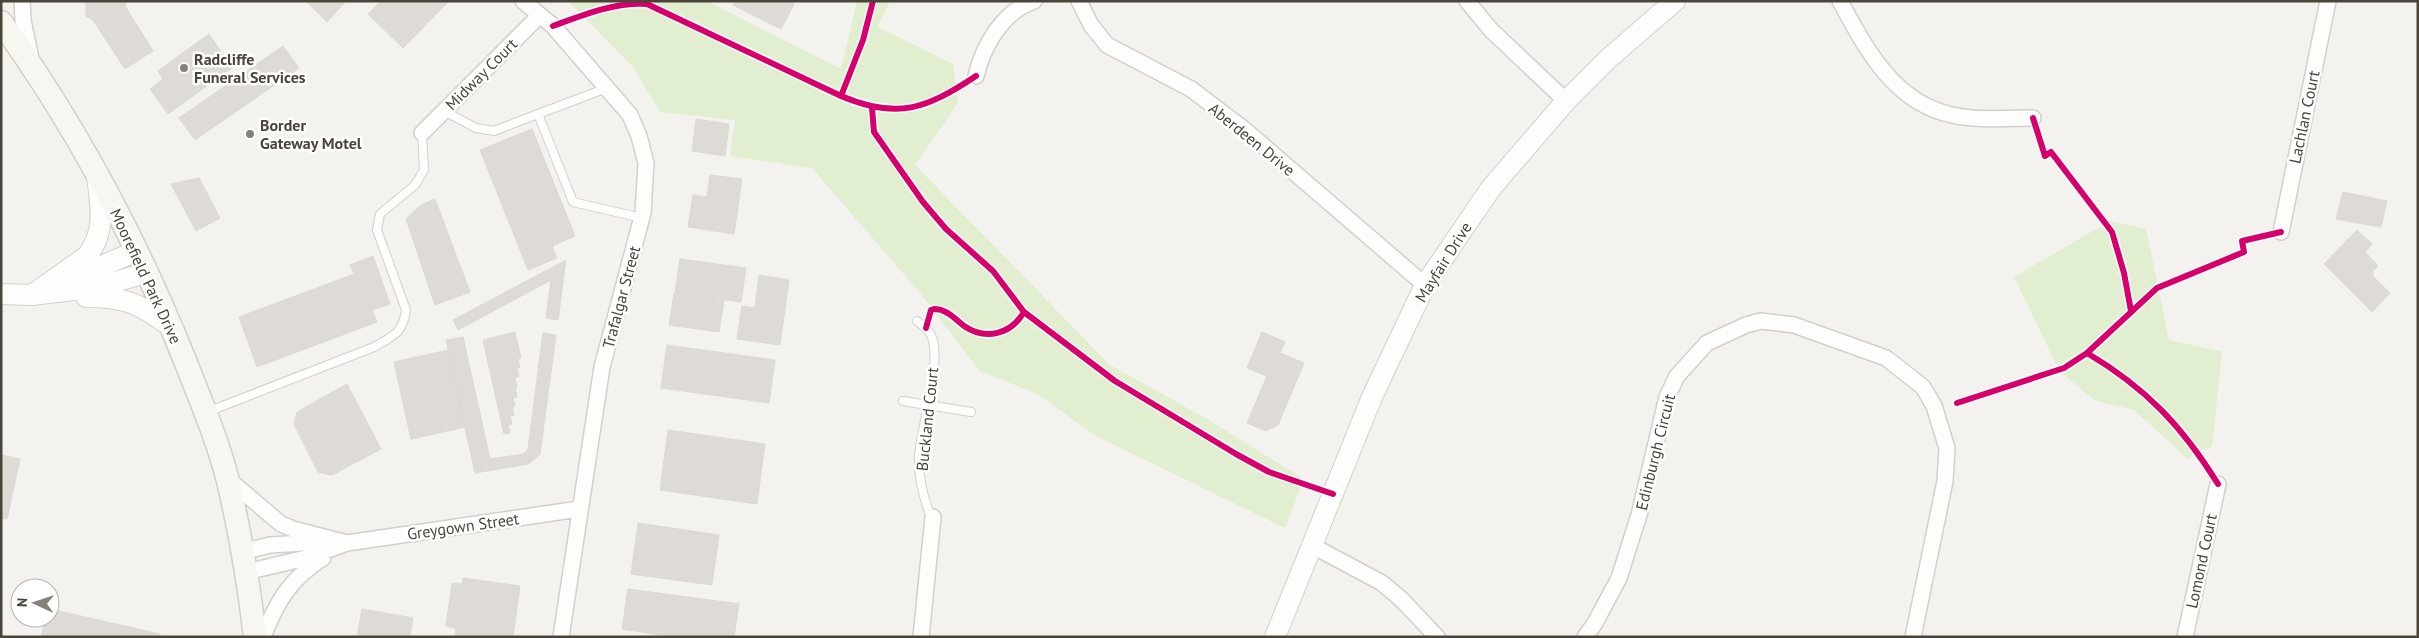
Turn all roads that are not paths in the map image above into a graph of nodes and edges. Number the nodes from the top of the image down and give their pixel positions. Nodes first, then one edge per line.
1 (22, 1) edge
2 (523, 1) edge
3 (1034, 1) edge
4 (1079, 1) edge
5 (1467, 1) edge
6 (1675, 1) edge
7 (1840, 1) edge
8 (2328, 1) edge
9 (539, 16) junction
10 (1, 22) edge
11 (33, 66) junction
12 (976, 76) dead end
13 (607, 88) junction
14 (1566, 101) junction
15 (444, 111) junction
16 (538, 114) junction
17 (2033, 118) dead end
18 (422, 133) joint
19 (96, 173) junction
20 (642, 218) junction
21 (2281, 232) dead end
22 (137, 251) junction
23 (148, 272) junction
24 (1426, 284) junction
25 (1, 294) edge
26 (32, 296) junction
27 (918, 321) dead end
28 (170, 326) junction
29 (903, 401) dead end
30 (928, 404) junction
31 (971, 412) dead end
32 (206, 413) junction
33 (228, 479) junction
34 (2218, 484) dead end
35 (579, 509) junction
36 (933, 519) joint
37 (347, 543) junction
38 (1311, 546) junction
39 (244, 562) junction
40 (255, 637) edge
41 (263, 637) edge
42 (561, 637) edge
43 (921, 637) edge
44 (1275, 637) edge
45 (1437, 637) edge
46 (1585, 637) edge
47 (1913, 637) edge
48 (2185, 637) edge

1 - 11 street
2 - 9 street, Trafalgar Street
3 - 12 street
4 - 24 street, Aberdeen Drive
5 - 14 street
6 - 14 street, Mayfair Drive
7 - 17 street
8 - 21 street, Lachlan Court
9 - 13 street, Trafalgar Street
9 - 15 street, Midway Court
10 - 11 main road, Moorefield Park Drive
11 - 19 main road, Moorefield Park Drive
13 - 16 lane
13 - 20 street, Trafalgar Street
14 - 24 street, Mayfair Drive
15 - 16 lane
15 - 18 street, Midway Court
16 - 20 lane
18 - 32 lane
19 - 22 main road, Moorefield Park Drive
19 - 26 street
20 - 35 street, Trafalgar Street
22 - 23 main road, Moorefield Park Drive
22 - 26 street
23 - 26 street
23 - 28 main road, Moorefield Park Drive
24 - 38 street, Mayfair Drive
25 - 26 street
26 - 28 street
27 - 30 lane, Buckland Court
28 - 32 main road, Moorefield Park Drive
29 - 30 lane
30 - 31 lane
30 - 36 lane, Buckland Court
32 - 33 main road, Moorefield Park Drive
33 - 37 street, Greygown Street
33 - 39 main road, Moorefield Park Drive
34 - 48 street, Lomond Court
35 - 37 street, Greygown Street
35 - 42 street, Trafalgar Street
36 - 43 street, Buckland Court
37 - 39 street, Greygown Street
37 - 39 street
37 - 41 street, Greygown Street
38 - 44 street, Mayfair Drive
38 - 45 street
39 - 40 main road, Moorefield Park Drive
46 - 47 street, Edinburgh Circuit

